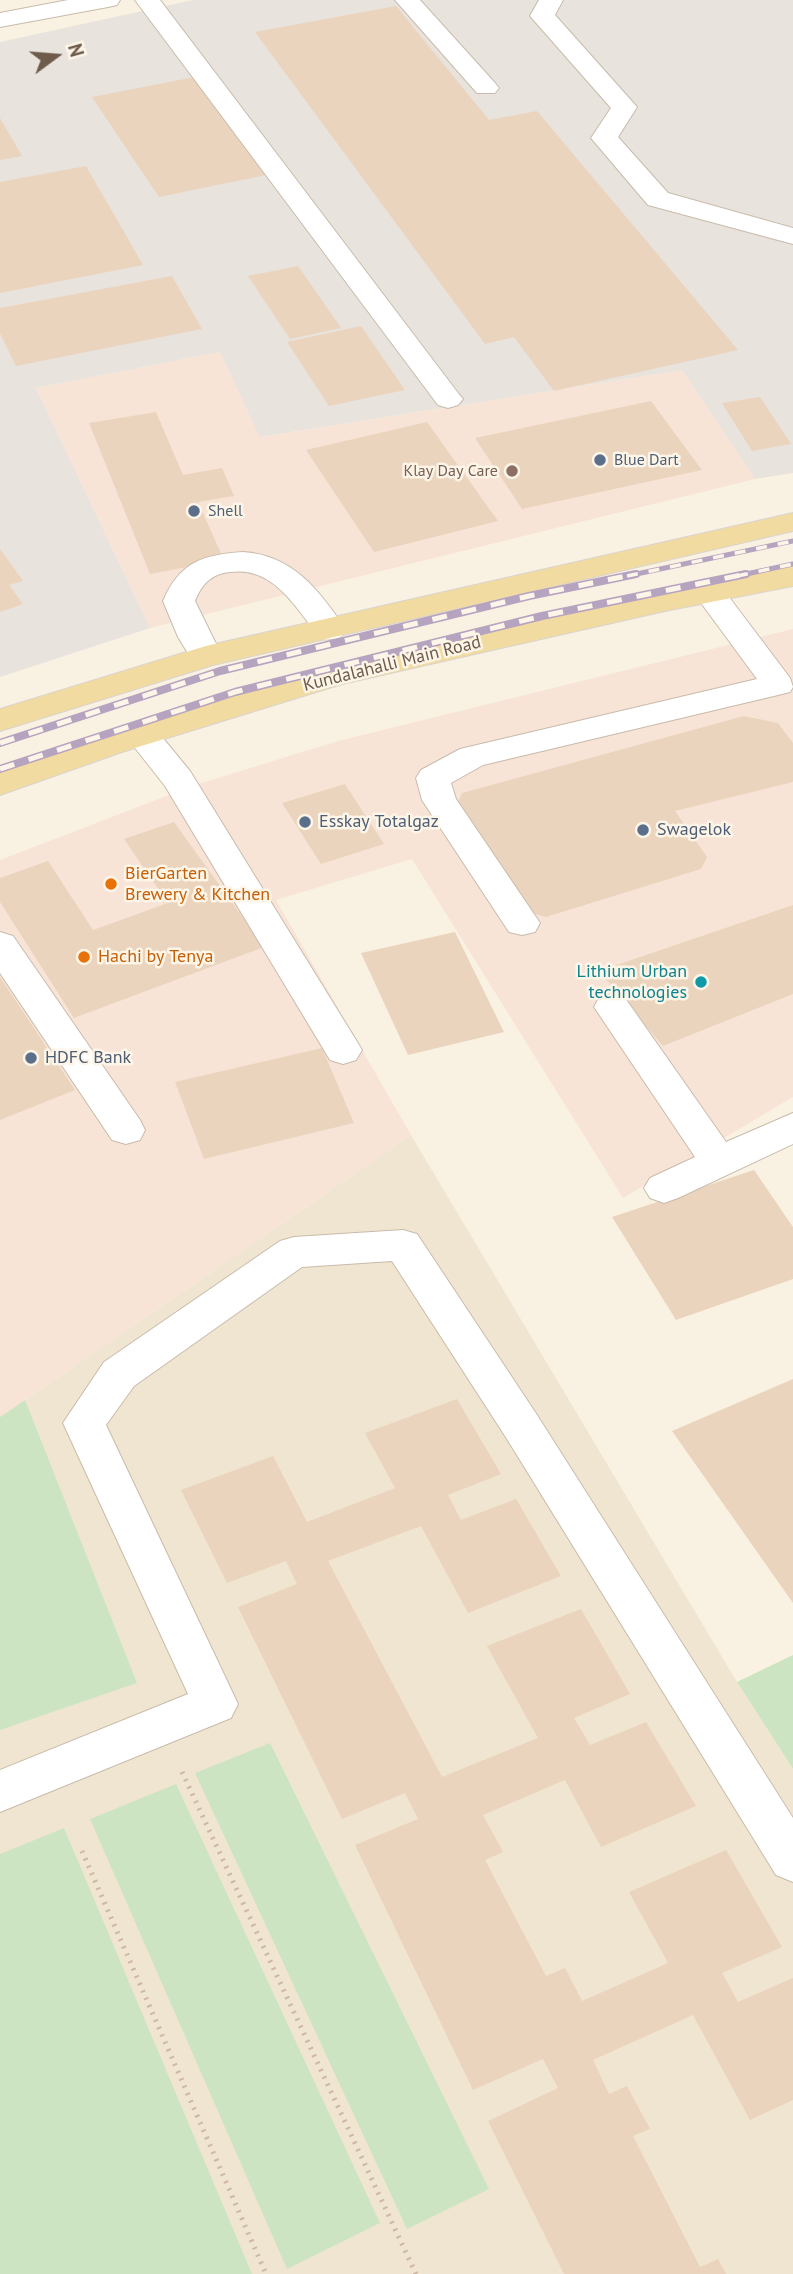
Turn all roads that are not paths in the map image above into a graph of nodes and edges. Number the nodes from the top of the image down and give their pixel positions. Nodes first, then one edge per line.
1 (108, 0) edge
2 (147, 0) edge
3 (407, 0) edge
4 (551, 0) edge
5 (0, 20) edge
6 (486, 88) dead end
7 (793, 236) edge
8 (448, 398) dead end
9 (793, 522) edge
10 (793, 576) edge
11 (709, 592) junction
12 (330, 630) junction
13 (206, 656) junction
14 (786, 686) edge
15 (0, 720) edge
16 (141, 734) junction
17 (0, 784) edge
18 (522, 923) dead end
19 (0, 945) edge
20 (612, 1007) dead end
21 (343, 1050) dead end
22 (793, 1128) edge
23 (126, 1130) dead end
24 (719, 1162) junction
25 (664, 1188) dead end
26 (0, 1791) edge
27 (793, 1860) edge

1 - 5 street
2 - 8 street
3 - 6 street
4 - 7 street
9 - 12 main road
10 - 11 main road, Kundalahalli Main Road
11 - 14 street
11 - 16 main road, Kundalahalli Main Road
12 - 13 main road
12 - 13 street
13 - 15 main road
14 - 18 street
16 - 17 main road, Kundalahalli Main Road
16 - 21 street
19 - 23 street
20 - 24 street
22 - 24 street
24 - 25 street
26 - 27 street

